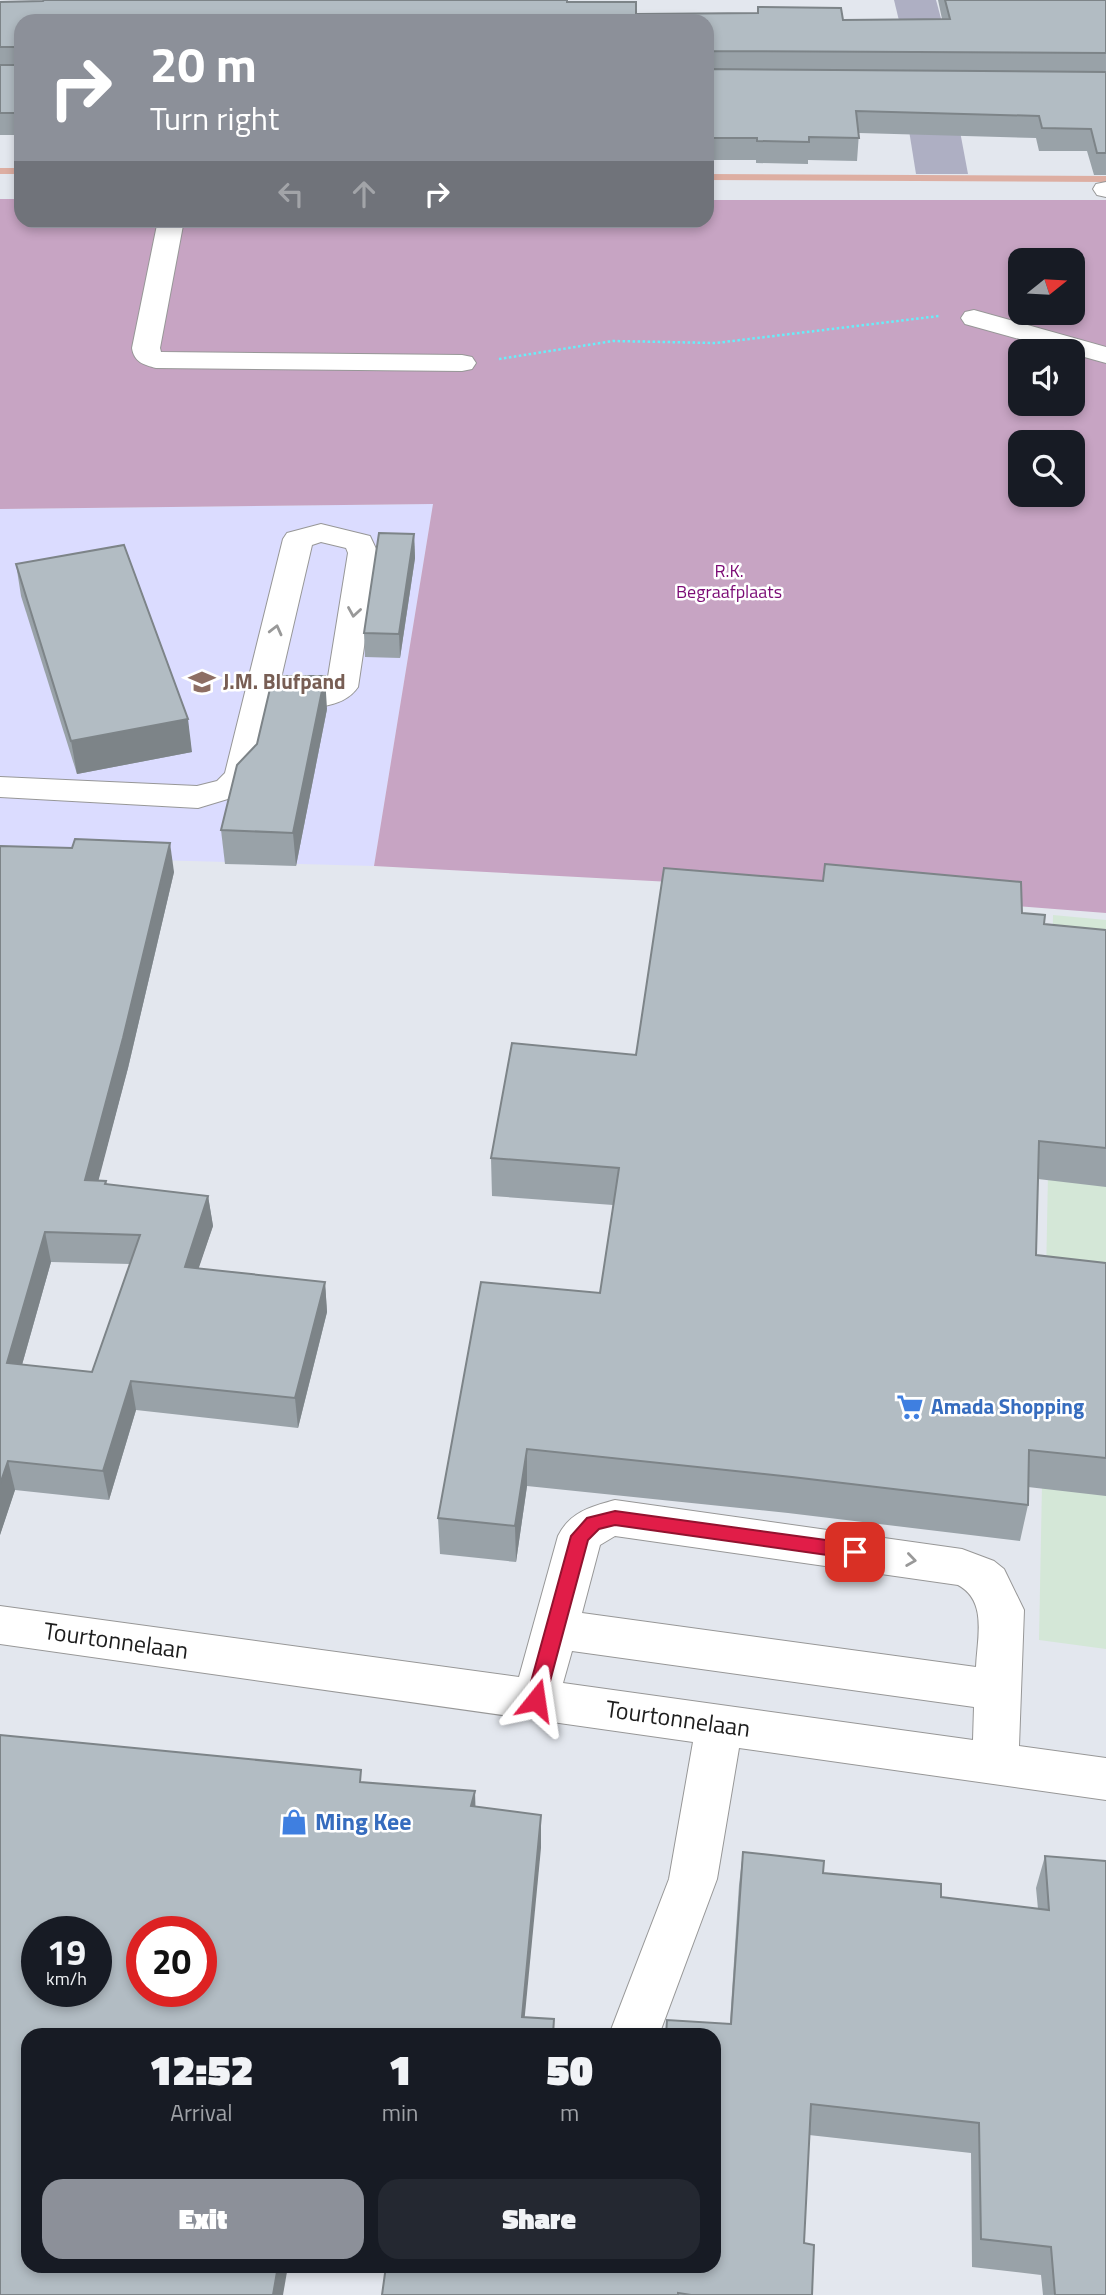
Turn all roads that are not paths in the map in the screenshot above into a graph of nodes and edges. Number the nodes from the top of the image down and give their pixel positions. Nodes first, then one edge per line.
1 (168, 228) edge
2 (974, 318) road end
3 (1106, 355) edge
4 (461, 363) road end
5 (260, 696) junction
6 (0, 787) edge
7 (0, 1625) edge
8 (555, 1629) junction
9 (998, 1690) junction
10 (536, 1700) junction
11 (719, 1725) junction
12 (995, 1764) junction
13 (1106, 1779) edge
14 (637, 2028) edge

1 - 4 street
2 - 3 street
5 -> 5 street
5 - 6 street
7 - 10 street, Tourtonnelaan
8 - 9 street
8 -> 9 street
8 - 10 street
9 - 12 street
10 - 11 street, Tourtonnelaan
11 - 12 street, Tourtonnelaan
11 - 14 street
12 - 13 street, Tourtonnelaan

